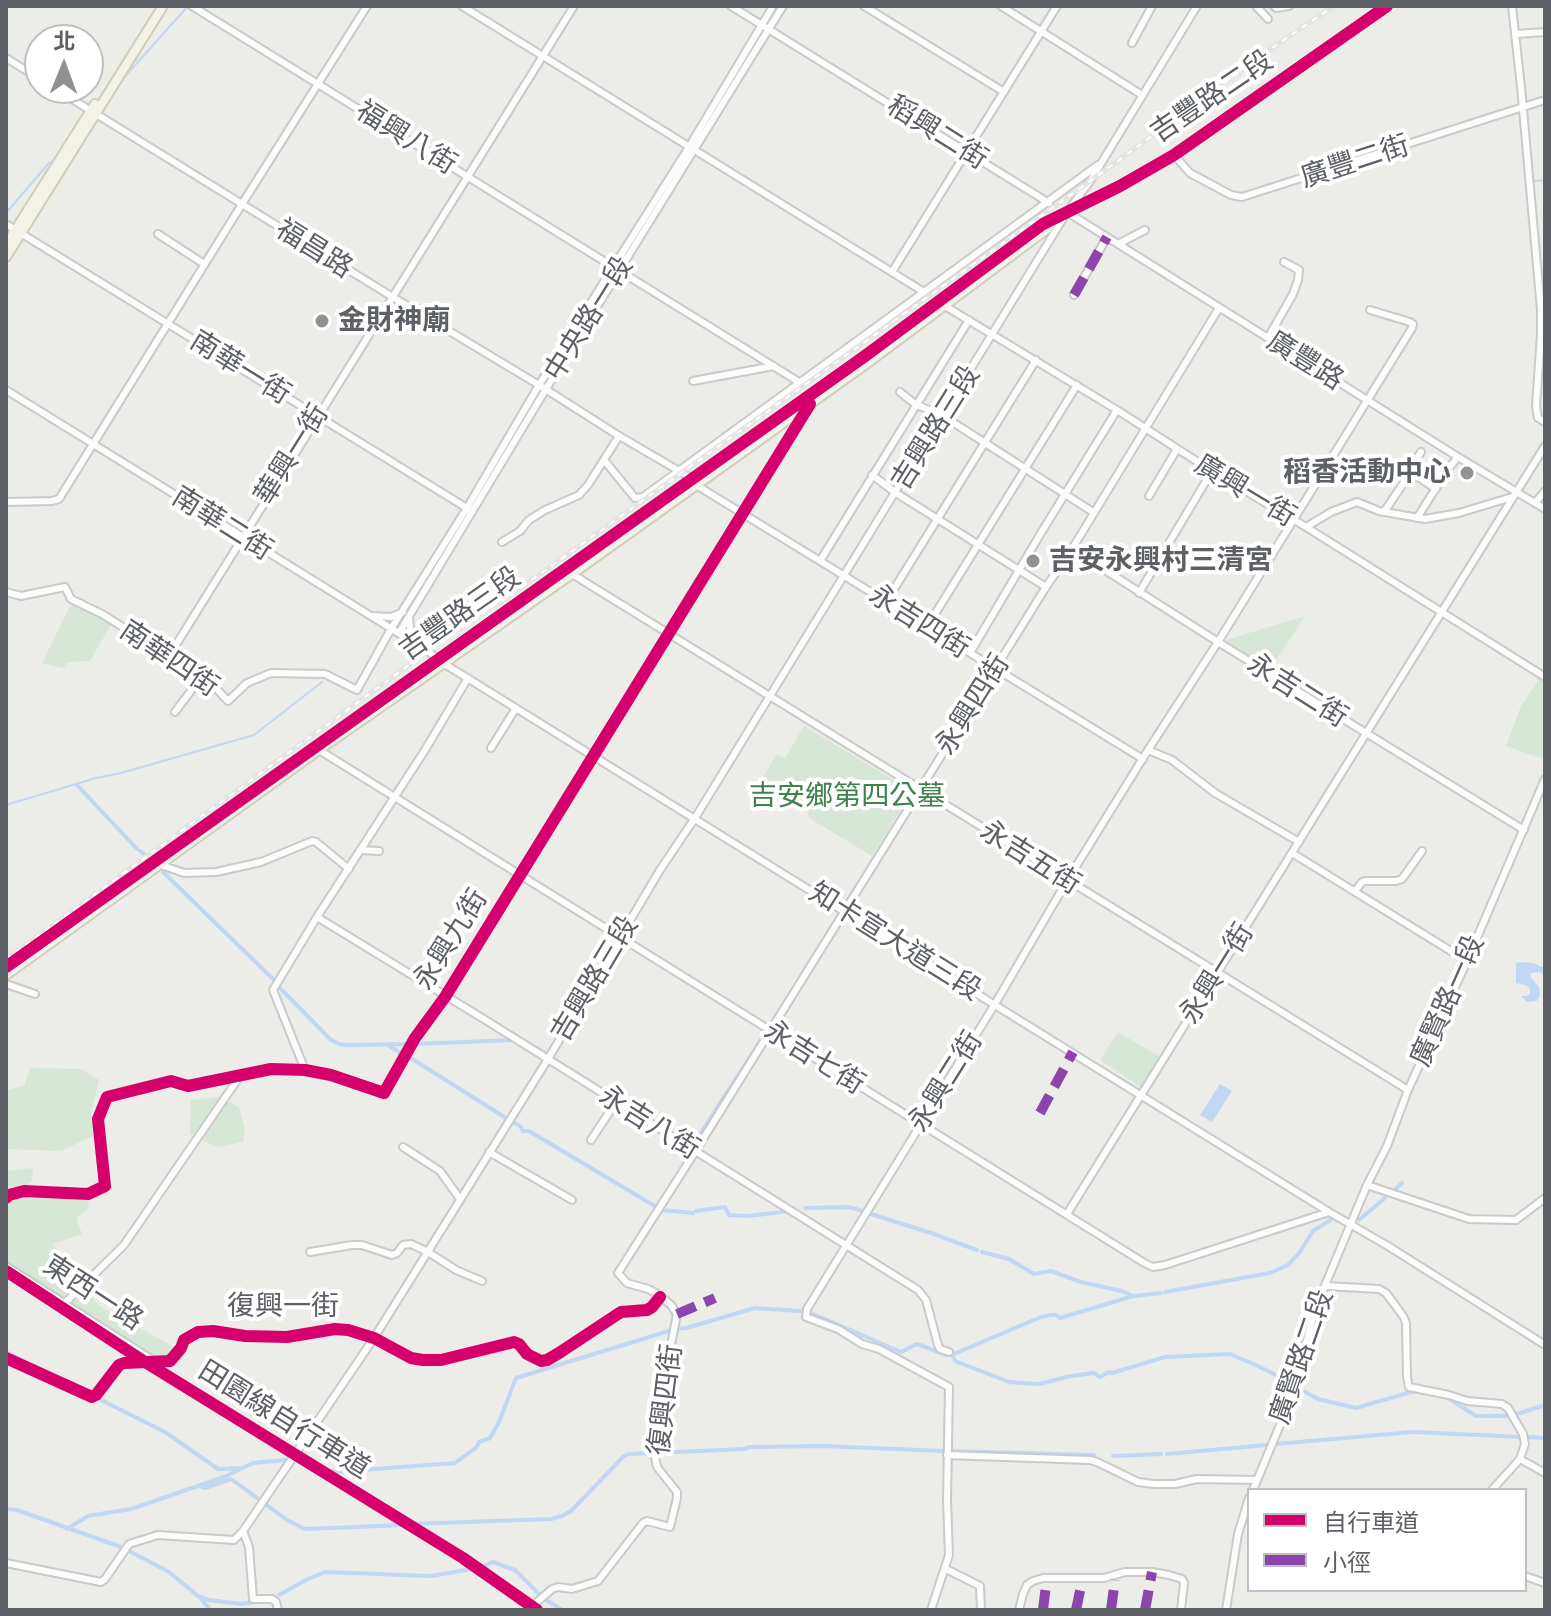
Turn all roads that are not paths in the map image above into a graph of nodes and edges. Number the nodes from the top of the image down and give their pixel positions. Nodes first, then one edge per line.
1 (161, 6) edge
2 (192, 6) edge
3 (367, 6) edge
4 (462, 6) edge
5 (574, 6) edge
6 (731, 6) edge
7 (773, 6) edge
8 (783, 6) edge
9 (864, 6) edge
10 (1001, 6) edge
11 (1057, 6) edge
12 (1152, 6) edge
13 (1197, 6) edge
14 (1256, 6) edge
15 (1274, 6) edge
16 (1289, 6) edge
17 (1387, 6) edge
18 (1512, 6) edge
19 (1268, 19) dead end
20 (762, 25) junction
21 (769, 30) junction
22 (1041, 31) junction
23 (1545, 32) edge
24 (1516, 34) junction
25 (1132, 43) dead end
26 (542, 56) junction
27 (6, 58) edge
28 (24, 69) edge
29 (318, 84) junction
30 (1004, 92) junction
31 (1142, 95) junction
32 (1545, 100) edge
33 (80, 104) edge
34 (1523, 108) junction
35 (93, 112) junction
36 (692, 149) junction
37 (967, 152) junction
38 (1174, 155) junction
39 (1102, 163) junction
40 (467, 177) junction
41 (1049, 203) junction
42 (242, 204) junction
43 (1062, 214) junction
44 (6, 224) edge
45 (1145, 230) dead end
46 (18, 232) junction
47 (158, 234) dead end
48 (1107, 237) junction
49 (1118, 244) junction
50 (6, 245) edge
51 (1545, 246) edge
52 (1534, 249) junction
53 (6, 257) edge
54 (1284, 262) dead end
55 (204, 264) junction
56 (617, 268) junction
57 (892, 272) junction
58 (1541, 276) edge
59 (924, 292) junction
60 (1074, 295) dead end
61 (391, 296) junction
62 (943, 302) junction
63 (1219, 308) junction
64 (1370, 310) dead end
65 (969, 320) junction
66 (168, 323) junction
67 (993, 334) junction
68 (1268, 338) junction
69 (1036, 360) junction
70 (774, 366) junction
71 (693, 381) dead end
72 (799, 382) junction
73 (1077, 385) junction
74 (542, 387) junction
75 (6, 390) edge
76 (900, 392) dead end
77 (1368, 400) junction
78 (810, 404) junction
79 (915, 404) junction
80 (1117, 410) junction
81 (317, 415) junction
82 (943, 416) junction
83 (1545, 422) edge
84 (1146, 429) junction
85 (619, 436) junction
86 (985, 443) junction
87 (94, 444) junction
88 (1545, 446) edge
89 (1177, 449) junction
90 (1421, 452) dead end
91 (1458, 457) junction
92 (604, 460) junction
93 (1025, 468) junction
94 (1212, 471) junction
95 (677, 472) junction
96 (1411, 472) junction
97 (872, 475) junction
98 (694, 482) junction
99 (1436, 489) junction
100 (1545, 491) edge
101 (896, 493) junction
102 (1066, 494) junction
103 (1514, 494) junction
104 (1149, 496) dead end
105 (6, 502) edge
106 (1535, 503) junction
107 (1545, 509) edge
108 (470, 510) junction
109 (1093, 512) junction
110 (1384, 512) junction
111 (743, 513) junction
112 (1417, 518) junction
113 (938, 519) junction
114 (1293, 520) junction
115 (1306, 527) junction
116 (243, 537) junction
117 (502, 542) dead end
118 (979, 544) junction
119 (1072, 549) junction
120 (820, 561) junction
121 (1019, 570) junction
122 (572, 574) junction
123 (844, 576) junction
124 (1046, 587) junction
125 (6, 592) edge
126 (1139, 593) junction
127 (886, 602) junction
128 (1441, 612) junction
129 (406, 614) junction
130 (372, 616) junction
131 (927, 627) junction
132 (395, 631) junction
133 (668, 634) junction
134 (1218, 642) junction
135 (416, 644) junction
136 (970, 653) junction
137 (169, 656) junction
138 (440, 661) junction
139 (995, 669) junction
140 (202, 676) junction
141 (1545, 677) edge
142 (468, 678) junction
143 (770, 697) junction
144 (516, 708) junction
145 (175, 712) dead end
146 (1366, 733) junction
147 (491, 748) dead end
148 (319, 750) junction
149 (1148, 750) junction
150 (593, 755) junction
151 (1143, 759) junction
152 (1545, 779) edge
153 (920, 789) junction
154 (394, 798) junction
155 (695, 818) junction
156 (1524, 830) junction
157 (1299, 842) junction
158 (360, 850) junction
159 (379, 851) dead end
160 (1422, 851) dead end
161 (1292, 853) junction
162 (169, 854) junction
163 (161, 865) junction
164 (349, 869) junction
165 (521, 875) junction
166 (1067, 881) junction
167 (1355, 891) junction
168 (844, 911) junction
169 (317, 917) junction
170 (621, 937) junction
171 (1467, 961) junction
172 (6, 967) edge
173 (1217, 973) junction
174 (6, 975) edge
175 (6, 984) edge
176 (35, 994) dead end
177 (445, 997) junction
178 (995, 1004) junction
179 (770, 1031) junction
180 (548, 1059) junction
181 (305, 1070) junction
182 (240, 1076) junction
183 (1408, 1090) junction
184 (1143, 1095) junction
185 (616, 1102) junction
186 (920, 1123) junction
187 (591, 1140) dead end
188 (403, 1147) dead end
189 (489, 1152) junction
190 (695, 1152) junction
191 (1367, 1185) junction
192 (6, 1198) edge
193 (1545, 1198) edge
194 (460, 1199) junction
195 (572, 1200) dead end
196 (1329, 1212) junction
197 (1067, 1214) junction
198 (1352, 1224) junction
199 (846, 1244) junction
200 (310, 1252) dead end
201 (428, 1252) junction
202 (6, 1266) edge
203 (482, 1281) dead end
204 (1326, 1286) junction
205 (660, 1297) junction
206 (65, 1303) junction
207 (374, 1338) junction
208 (1545, 1345) edge
209 (949, 1352) dead end
210 (6, 1358) edge
211 (155, 1361) junction
212 (947, 1455) junction
213 (1520, 1459) junction
214 (1545, 1473) edge
215 (1257, 1480) junction
216 (1254, 1488) edge
217 (1494, 1488) edge
218 (1247, 1505) edge
219 (243, 1531) junction
220 (6, 1563) edge
221 (946, 1569) junction
222 (278, 1610) edge
223 (528, 1610) edge
224 (931, 1610) edge
225 (981, 1610) edge
226 (1019, 1610) edge
227 (1181, 1610) edge
228 (1226, 1610) edge

1 - 35 main road
2 - 29 street, 福興八街
3 - 29 street
4 - 26 street
5 - 26 street, 華興一街
6 - 20 street, 稻興二街
7 - 20 street, 中央路一段
8 - 21 street, 中央路一段
9 - 30 street
10 - 22 street
11 - 22 street
12 - 25 street
13 - 31 street, 吉興路三段
14 - 19 street
15 - 16 street
17 - 38 main road, 吉豐路二段
18 - 24 street
20 - 21 street, 稻興二街
20 - 36 street, 中央路一段
21 - 36 street, 中央路一段
21 - 37 street, 稻興二街
22 - 30 street
22 - 31 street
23 - 24 street
24 - 34 street
26 - 36 street
26 - 40 street, 華興一街
27 - 28 street
29 - 40 street, 福興八街
29 - 42 street
30 - 37 street
31 - 39 street, 吉興路三段
32 - 34 street, 廣豐二街
33 - 35 street, 福昌路
34 - 38 street, 廣豐二街
34 - 52 street
35 - 42 street, 福昌路
35 - 46 main road
36 - 56 street, 中央路一段
36 - 57 street
37 - 41 street, 稻興二街
37 - 57 street
38 - 43 main road, 吉豐路二段
39 - 41 street
39 - 43 street, 吉興路三段
40 - 56 street, 福興八街
40 - 61 street, 華興一街
41 - 59 street
42 - 55 street
42 - 61 street, 福昌路
43 - 48 street, 廣豐路
43 - 62 main road, 吉豐路二段
43 - 67 street, 吉興路三段
44 - 46 street, 南華一街
45 - 49 street
46 - 50 main road
46 - 53 main road
46 - 66 street, 南華一街
47 - 55 street
48 - 49 street, 廣豐路
48 - 60 street
49 - 63 street, 廣豐路
51 - 52 street
52 - 58 street
54 - 68 street
55 - 66 street
56 - 70 street, 福興八街
56 - 74 street, 中央路一段
57 - 59 street
58 - 83 street
59 - 72 street
61 - 74 street, 福昌路
61 - 81 street, 華興一街
62 - 65 street, 廣興一街
62 - 78 main road, 吉豐路三段
62 - 98 main road, 吉豐路三段
63 - 68 street, 廣豐路
63 - 84 street, 永興四街
64 - 77 street, 永興二街
65 - 67 street, 廣興一街
65 - 79 street
66 - 81 street, 南華一街
66 - 87 street
67 - 69 street, 廣興一街
67 - 82 street, 吉興路三段
68 - 77 street, 廣豐路
69 - 73 street, 廣興一街
69 - 86 street
70 - 71 street
70 - 72 street, 福興八街
72 - 95 street
73 - 80 street, 廣興一街
73 - 93 street
74 - 85 street, 福昌路
74 - 108 street, 中央路一段
75 - 87 street, 南華二街
76 - 79 street
77 - 91 street, 廣豐路
77 - 114 street, 永興二街
78 - 98 main road, 吉豐路三段
78 - 111 street, 永興九街
79 - 82 street
79 - 97 street
80 - 84 street, 廣興一街
80 - 102 street
81 - 108 street, 南華一街
81 - 116 street, 華興一街
82 - 86 street
82 - 101 street, 吉興路三段
84 - 89 street, 廣興一街
84 - 109 street, 永興四街
85 - 92 street
85 - 95 street, 福昌路
86 - 93 street
86 - 113 street
87 - 105 street
87 - 116 street, 南華二街
88 - 103 street, 永興一街
89 - 94 street, 廣興一街
89 - 104 street
90 - 96 street
91 - 99 street
91 - 103 street, 廣豐路
92 - 95 street
92 - 117 street
93 - 102 street
93 - 118 street
94 - 114 street, 廣興一街
94 - 126 street
95 - 98 street, 福昌路
96 - 99 street
96 - 110 street
97 - 101 street
97 - 120 street
98 - 111 street, 永吉四街
98 - 122 main road, 吉豐路三段
98 - 138 main road, 吉豐路三段
99 - 112 street
100 - 106 street
101 - 113 street
101 - 123 street, 吉興路三段
102 - 109 street
102 - 121 street
103 - 106 street, 廣豐路
103 - 112 street
103 - 128 street, 永興一街
106 - 107 street, 廣豐路
108 - 129 street, 中央路一段
109 - 119 street, 永興四街
110 - 112 street
110 - 115 street
111 - 120 street, 永吉四街
111 - 133 street, 永興九街
113 - 118 street
113 - 127 street
114 - 115 street, 廣興一街
114 - 134 street, 永興二街
115 - 128 street, 廣興一街
116 - 130 street, 南華二街
116 - 137 street, 華興一街
118 - 121 street
118 - 131 street
119 - 124 street, 永興四街
119 - 126 street, 永吉二街
120 - 123 street, 永吉四街
121 - 124 street
121 - 136 street
122 - 133 street, 永吉五街
122 - 138 main road, 吉豐路三段
123 - 127 street, 永吉四街
123 - 143 street, 吉興路三段
124 - 139 street, 永興四街
125 - 137 street, 南華四街
126 - 134 street, 永吉二街
127 - 131 street, 永吉四街
128 - 141 street, 廣興一街
128 - 146 street, 永興一街
129 - 130 street
129 - 132 street, 中央路一段
129 - 135 street
130 - 132 street, 南華二街
131 - 136 street, 永吉四街
132 - 135 street, 南華二街
132 - 140 street, 南華四街
133 - 143 street, 永吉五街
133 - 150 street, 永興九街
134 - 146 street, 永吉二街
134 - 149 street, 永興二街
135 - 138 street, 南華二街
136 - 139 street, 永吉四街
137 - 140 street, 南華四街
138 - 142 street, 知卡宣大道三段
138 - 148 main road, 吉豐路三段
138 - 162 main road, 吉豐路三段
139 - 151 street, 永吉四街
139 - 153 street, 永興四街
140 - 145 street
142 - 144 street, 知卡宣大道三段
142 - 154 street
143 - 153 street, 永吉五街
143 - 155 street, 吉興路三段
144 - 147 street
144 - 150 street, 知卡宣大道三段
146 - 156 street, 永吉二街
146 - 157 street, 永興一街
148 - 154 street, 永吉七街
148 - 162 main road, 吉豐路三段
149 - 151 street, 永興二街
149 - 157 street
150 - 155 street, 知卡宣大道三段
150 - 165 street, 永興九街
151 - 166 street, 永興二街
152 - 156 street, 廣賢路一段
153 - 166 street, 永吉五街
153 - 168 street, 永興四街
154 - 158 street
154 - 165 street, 永吉七街
155 - 168 street, 知卡宣大道三段
155 - 170 street, 吉興路三段
156 - 171 street, 廣賢路一段
157 - 161 street, 永興一街
158 - 159 street
158 - 164 street
160 - 167 street
161 - 167 street
161 - 173 street, 永興一街
162 - 163 main road, 吉豐路三段
162 - 172 main road, 吉豐路三段
163 - 164 street
163 - 174 main road, 吉豐路三段
164 - 169 street
165 - 170 street, 永吉七街
165 - 177 street, 永興九街
166 - 173 street, 永吉五街
166 - 178 street, 永興二街
167 - 171 street
168 - 178 street, 知卡宣大道三段
168 - 179 street, 永興四街
169 - 177 street, 永吉八街
169 - 181 street
170 - 179 street, 永吉七街
170 - 180 street, 吉興路三段
171 - 183 street, 廣賢路一段
173 - 183 street, 永吉五街
173 - 184 street, 永興一街
175 - 176 street
177 - 180 street, 永吉八街
177 - 181 street, 永興九街
178 - 184 street, 知卡宣大道三段
178 - 186 street, 永興二街
179 - 186 street, 永吉七街
179 - 190 street, 永興四街
180 - 185 street, 永吉八街
180 - 189 street, 吉興路三段
181 - 182 street, 永興九街
182 - 192 street, 永興九街
182 - 206 street
183 - 191 street, 廣賢路一段
184 - 196 street, 知卡宣大道三段
184 - 197 street, 永興一街
185 - 187 street
185 - 190 street, 永吉八街
186 - 197 street, 永吉七街
186 - 199 street, 永興二街
188 - 194 street
189 - 194 street, 吉興路三段
189 - 195 street
190 - 199 street, 永吉八街
190 - 205 street, 永興四街
191 - 193 street
191 - 198 street, 廣賢路一段
194 - 201 street, 吉興路三段
196 - 197 street, 永吉七街
196 - 198 street, 知卡宣大道三段
198 - 204 street, 廣賢路二段
198 - 208 street, 知卡宣大道三段
199 - 209 street, 永吉八街
199 - 212 street, 永興二街
200 - 201 street
201 - 203 street
201 - 207 street, 吉興路三段
202 - 206 street, 東西一路
204 - 213 street
204 - 215 street, 廣賢路二段
205 - 207 street, 復興一街
205 - 223 street, 復興四街
206 - 211 street, 東西一路
207 - 211 street, 復興一街
207 - 219 street, 吉興路三段
210 - 211 street, 復興一街
212 - 215 street
212 - 221 street, 永興二街
213 - 214 street
213 - 217 street
215 - 216 street, 廣賢路二段
218 - 228 street
219 - 220 street
219 - 222 street
221 - 224 street, 永興二街
221 - 225 street
226 - 227 street

